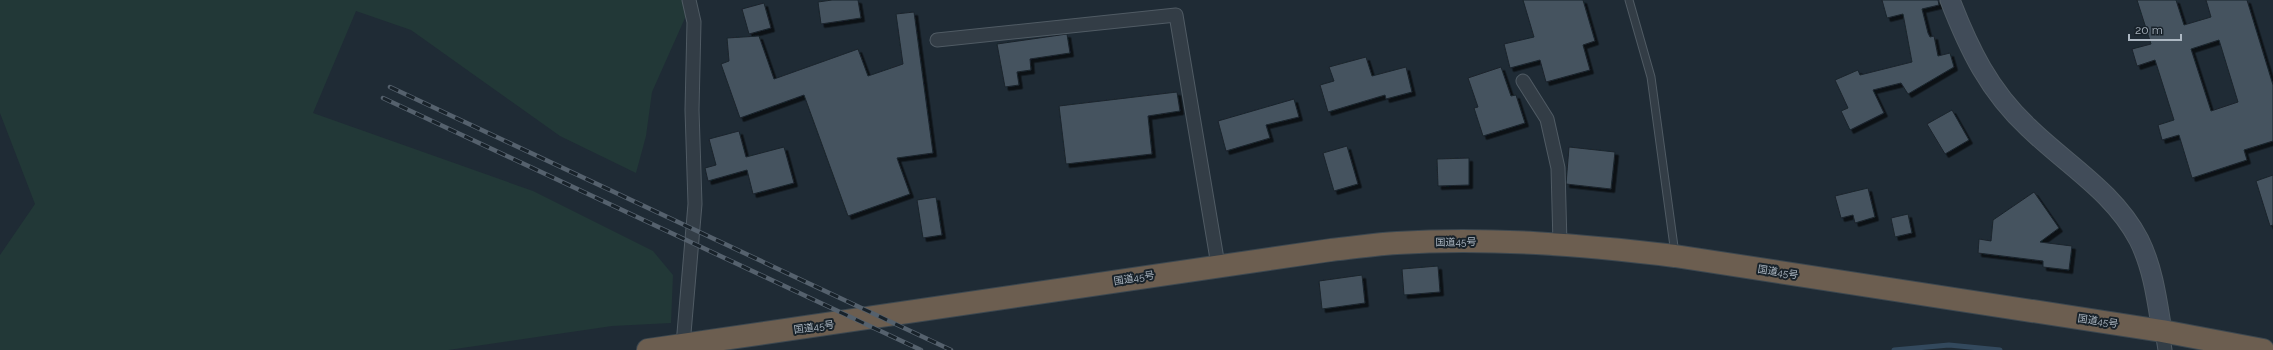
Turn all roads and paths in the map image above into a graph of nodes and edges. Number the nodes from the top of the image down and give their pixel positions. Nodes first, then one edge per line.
1 (689, 0) edge
2 (1629, 0) edge
3 (1950, 0) edge
4 (937, 40) dead end
5 (1523, 81) dead end
6 (1560, 244) junction
7 (1676, 256) junction
8 (1218, 265) junction
9 (2164, 340) edge
10 (683, 345) junction
11 (648, 350) edge
12 (2263, 350) edge

1 - 10 street
2 - 7 lane
3 - 9 street
4 - 8 street
5 - 6 street
6 - 7 highway, 国道45号
6 - 8 highway, 国道45号
7 - 9 highway, 国道45号
8 - 10 highway, 国道45号
9 - 12 highway, 国道45号
10 - 11 highway, 国道45号

